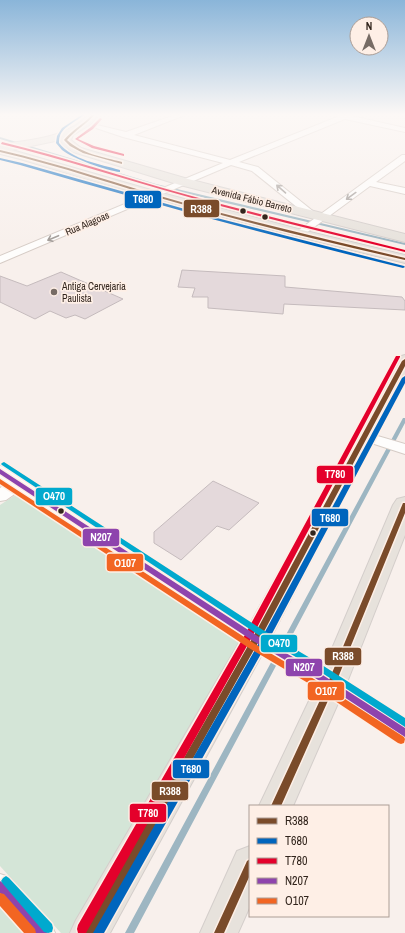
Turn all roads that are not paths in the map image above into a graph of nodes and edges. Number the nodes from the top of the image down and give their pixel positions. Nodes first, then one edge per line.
1 (405, 157) edge
2 (28, 158) edge
3 (102, 158) edge
4 (214, 158) edge
5 (243, 158) edge
6 (232, 162) junction
7 (183, 183) junction
8 (368, 183) junction
9 (405, 191) edge
10 (157, 194) junction
11 (317, 217) junction
12 (301, 233) junction
13 (405, 238) edge
14 (405, 259) edge
15 (0, 260) edge
16 (405, 361) edge
17 (371, 438) junction
18 (405, 449) edge
19 (0, 471) edge
20 (19, 483) junction
21 (0, 496) edge
22 (405, 505) edge
23 (264, 644) junction
24 (323, 680) junction
25 (405, 733) edge
26 (276, 805) edge
27 (249, 866) edge
28 (0, 886) edge
29 (42, 933) edge
30 (89, 933) edge
31 (219, 933) edge

1 - 8 street
2 - 10 main road, Avenida Fábio Barreto
3 - 7 main road, Avenida Fábio Barreto
4 - 6 street
5 - 6 street, Rua Alagoas
6 - 7 street, Rua Alagoas
11 -> 6 street
7 - 10 street, Rua Alagoas
7 - 11 main road, Avenida Fábio Barreto
8 - 9 street
8 -> 11 street
10 - 12 main road, Avenida Fábio Barreto
10 -> 15 street, Rua Alagoas
11 - 12 street
11 - 13 main road, Avenida Fábio Barreto
12 - 14 main road, Avenida Fábio Barreto
16 - 17 main road
17 - 18 street
17 - 23 main road
19 - 20 street
20 - 21 street
20 - 23 street
22 - 24 main road
23 - 24 street
23 - 30 main road
24 - 25 street
24 - 26 main road
27 - 31 main road
28 - 29 street

